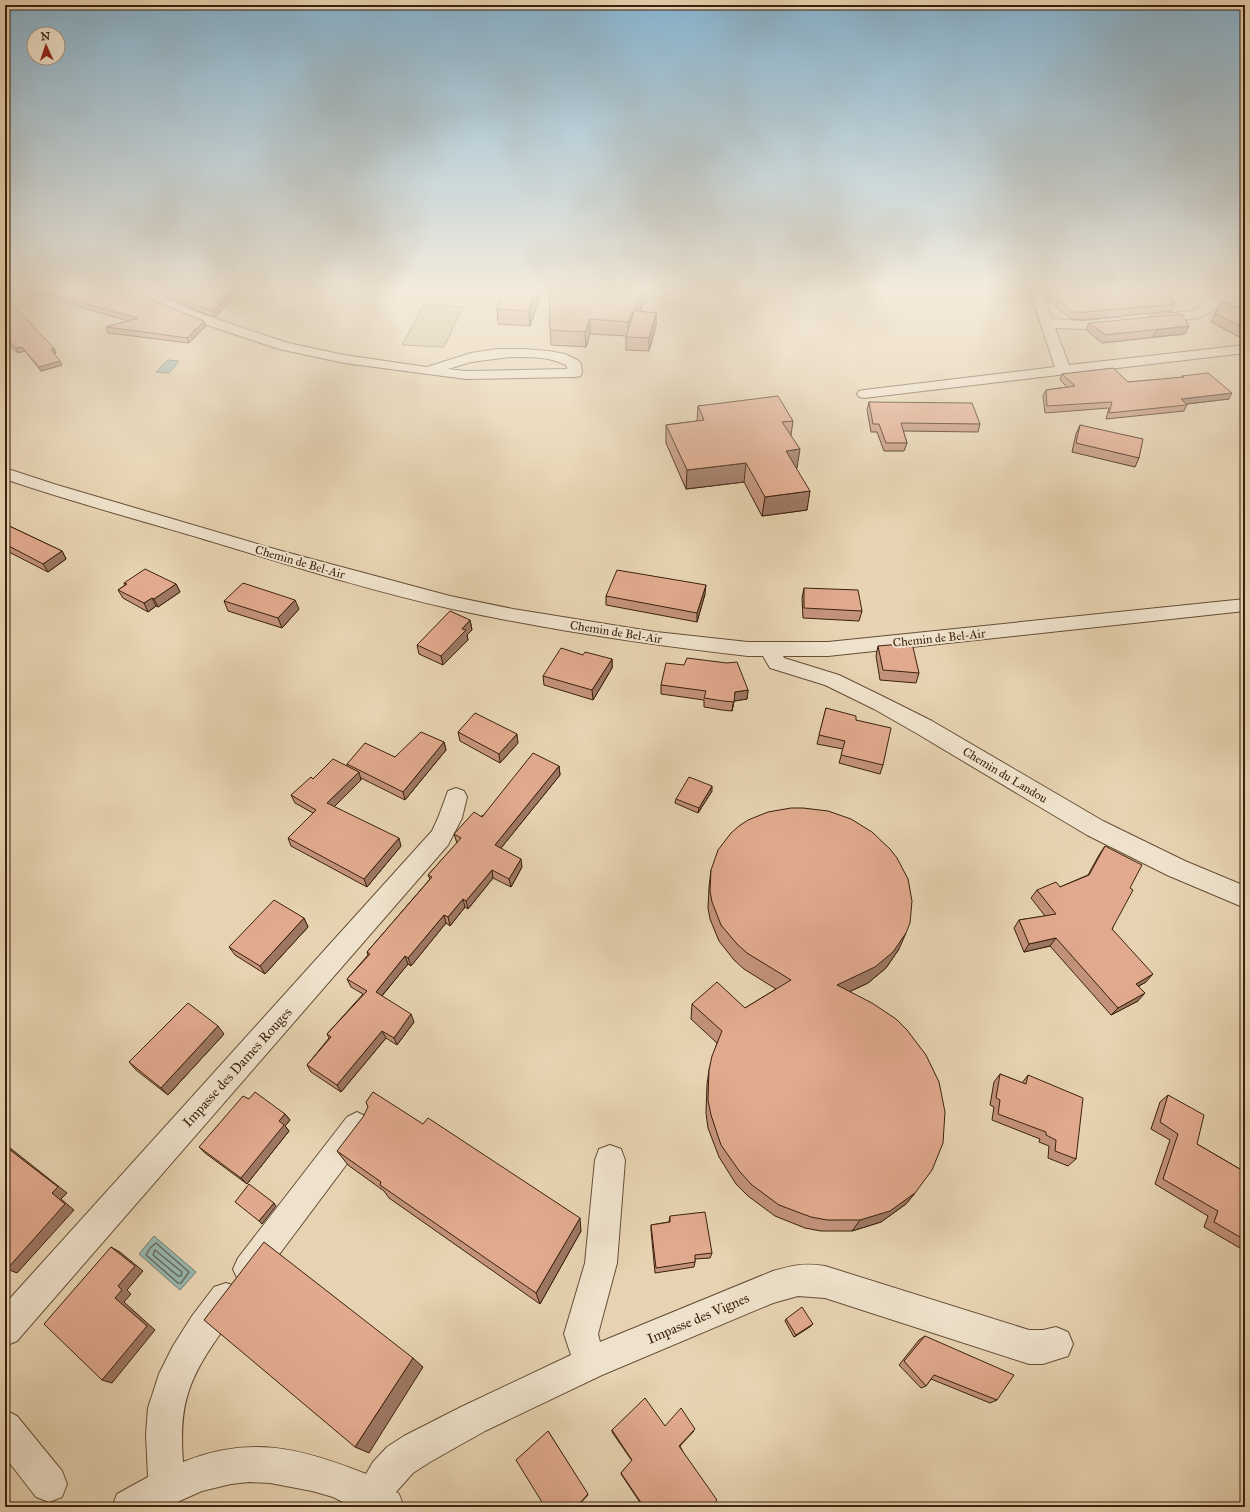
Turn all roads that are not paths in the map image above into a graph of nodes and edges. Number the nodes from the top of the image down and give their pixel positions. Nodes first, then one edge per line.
1 (348, 360) edge
2 (463, 360) edge
3 (566, 360) edge
4 (1060, 360) edge
5 (1158, 360) edge
6 (428, 371) junction
7 (1064, 371) junction
8 (864, 394) dead end
9 (5, 473) edge
10 (1245, 605) edge
11 (772, 650) junction
12 (456, 797) dead end
13 (1245, 897) edge
14 (361, 1122) edge
15 (610, 1160) dead end
16 (5, 1329) edge
17 (1056, 1344) dead end
18 (590, 1363) junction
19 (5, 1428) edge
20 (49, 1484) dead end
21 (167, 1487) junction
22 (380, 1502) edge
23 (130, 1507) edge

1 - 6 street
2 - 6 street
3 - 6 street
4 - 7 street
5 - 7 street
7 - 8 street
9 - 11 street, Chemin de Bel-Air
10 - 11 street, Chemin de Bel-Air
11 - 13 street, Chemin du Landou
12 - 16 street, Impasse des Dames Rouges
14 - 21 street
15 - 18 street
17 - 18 street, Impasse des Vignes
18 - 22 street, Impasse des Vignes
19 - 20 street
21 - 22 street
21 - 23 street

